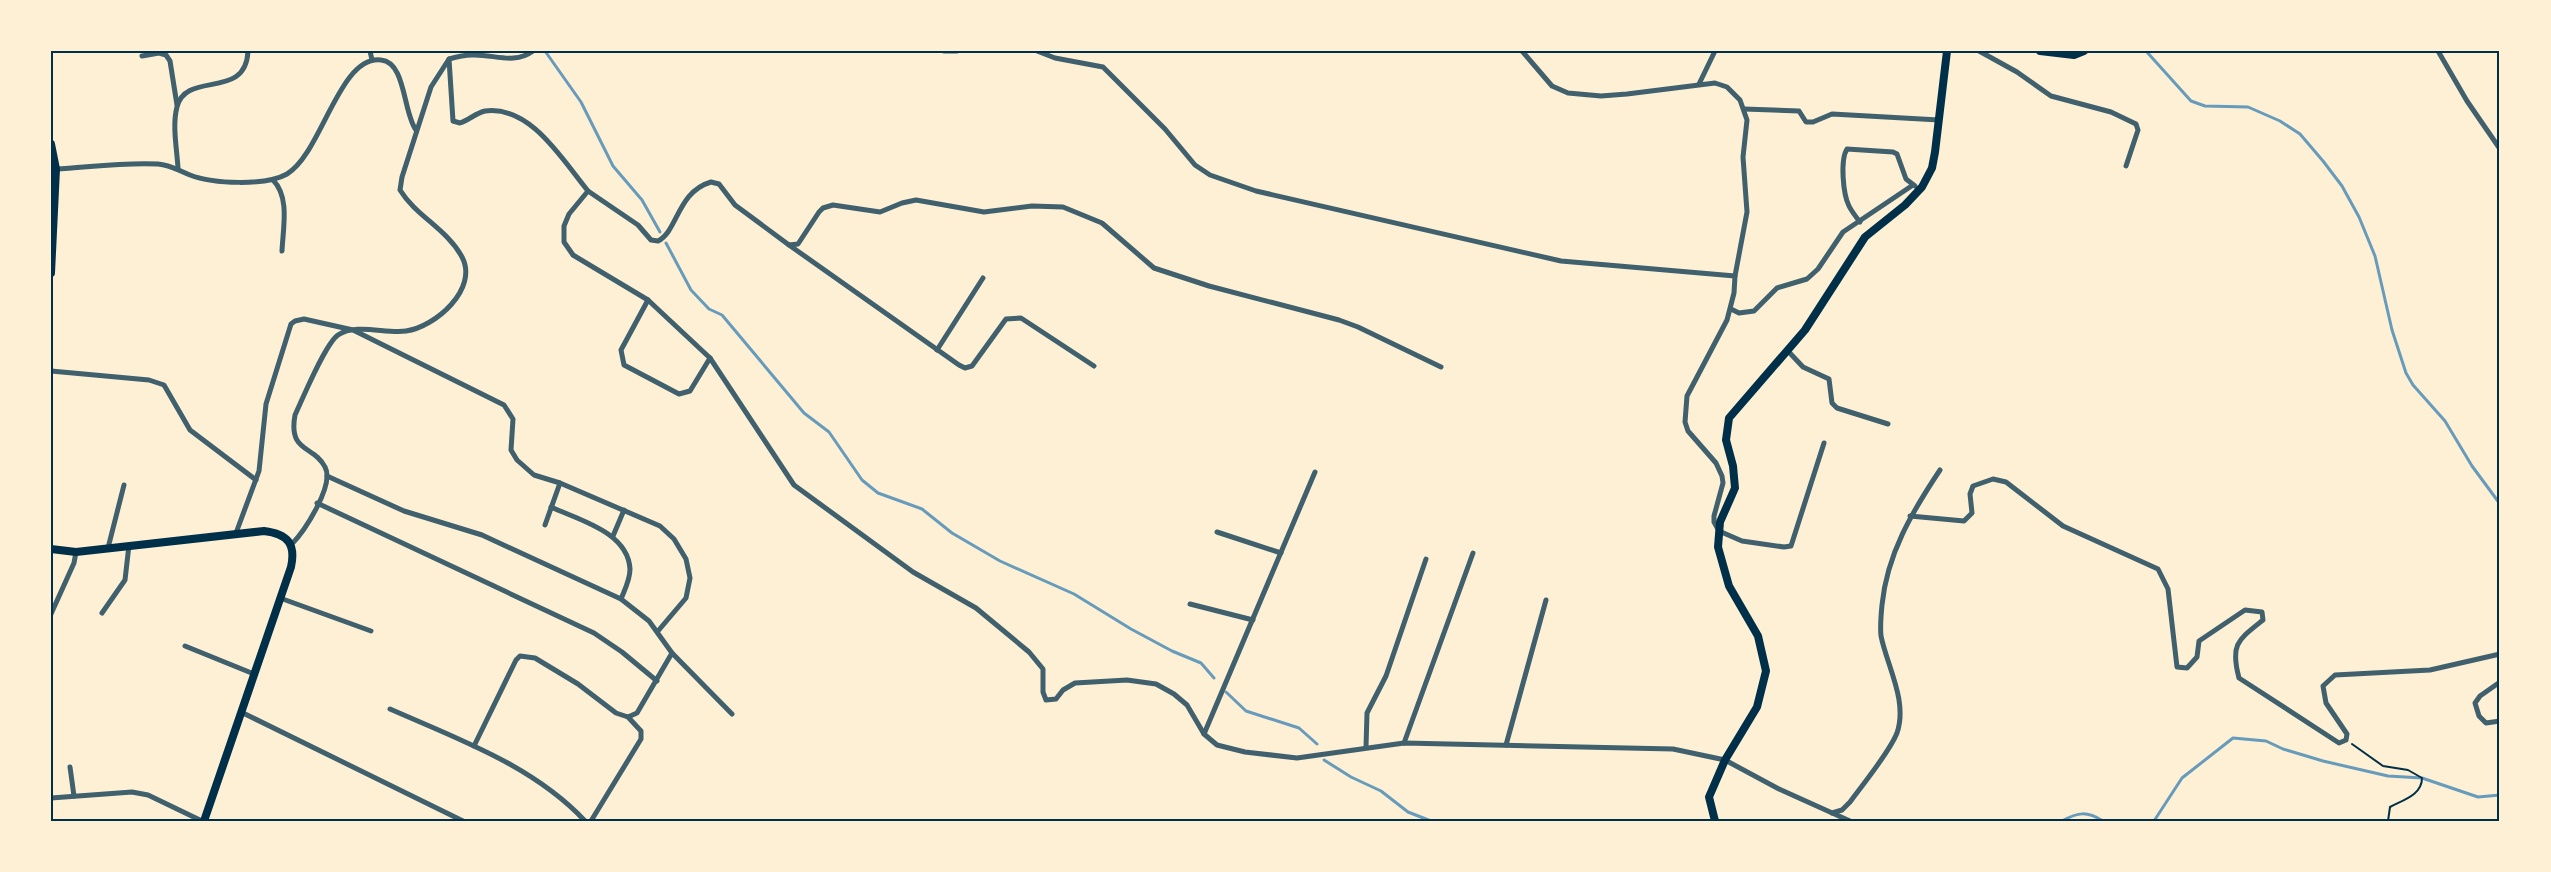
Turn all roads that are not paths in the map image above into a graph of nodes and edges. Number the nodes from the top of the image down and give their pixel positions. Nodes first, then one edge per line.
1 (248, 51) edge
2 (370, 51) edge
3 (533, 51) edge
4 (944, 51) edge
5 (958, 51) edge
6 (1037, 51) edge
7 (1522, 51) edge
8 (1715, 51) edge
9 (1947, 51) edge
10 (1979, 51) edge
11 (2040, 51) edge
12 (2084, 51) edge
13 (2438, 51) edge
14 (142, 56) dead end
15 (449, 59) junction
16 (372, 60) junction
17 (1699, 84) junction
18 (177, 105) junction
19 (1744, 109) junction
20 (1939, 120) junction
21 (416, 130) junction
22 (51, 144) edge
23 (2500, 149) edge
24 (2126, 166) dead end
25 (178, 168) junction
26 (56, 169) junction
27 (273, 180) junction
28 (1913, 185) junction
29 (1922, 187) junction
30 (588, 191) junction
31 (1860, 222) junction
32 (789, 245) junction
33 (282, 250) dead end
34 (51, 273) edge
35 (1735, 276) junction
36 (983, 278) dead end
37 (648, 300) junction
38 (1731, 309) junction
39 (353, 330) junction
40 (937, 350) junction
41 (1787, 350) junction
42 (710, 358) junction
43 (1094, 366) dead end
44 (1441, 367) dead end
45 (51, 372) edge
46 (1888, 424) dead end
47 (1824, 443) dead end
48 (1940, 470) dead end
49 (1315, 472) dead end
50 (327, 476) junction
51 (256, 480) junction
52 (560, 484) junction
53 (124, 485) dead end
54 (317, 503) junction
55 (551, 507) junction
56 (624, 510) junction
57 (1910, 516) junction
58 (545, 525) dead end
59 (1217, 532) dead end
60 (1719, 532) junction
61 (236, 533) junction
62 (613, 536) junction
63 (129, 545) junction
64 (291, 545) junction
65 (108, 548) junction
66 (51, 549) edge
67 (76, 552) junction
68 (1281, 553) junction
69 (1473, 553) dead end
70 (1426, 559) dead end
71 (280, 598) junction
72 (621, 599) junction
73 (1546, 600) dead end
74 (1190, 604) dead end
75 (102, 613) dead end
76 (51, 614) edge
77 (1253, 620) junction
78 (371, 631) dead end
79 (658, 632) junction
80 (185, 646) dead end
81 (672, 653) junction
82 (2500, 654) edge
83 (254, 674) junction
84 (657, 681) junction
85 (2500, 682) edge
86 (390, 709) dead end
87 (241, 712) junction
88 (732, 714) dead end
89 (628, 717) junction
90 (2500, 721) edge
91 (1204, 734) junction
92 (1404, 743) junction
93 (1506, 744) junction
94 (474, 746) junction
95 (1366, 747) junction
96 (1725, 760) junction
97 (70, 767) dead end
98 (74, 796) junction
99 (51, 798) edge
100 (1831, 814) junction
101 (203, 821) edge
102 (464, 821) edge
103 (584, 821) edge
104 (591, 821) edge
105 (1715, 821) edge
106 (1850, 821) edge

1 - 18 street
2 - 16 street
3 - 15 street
4 - 5 street
6 - 35 street
7 - 17 street
8 - 17 street
9 - 20 main road
10 - 24 street
11 - 12 main road
13 - 23 street
14 - 18 street
15 - 21 street
15 - 30 street
16 - 21 street
16 - 27 street
17 - 19 street
18 - 25 street
19 - 20 street
19 - 35 street
20 - 29 main road
21 - 39 street
22 - 26 main road
25 - 26 street
25 - 27 street
26 - 34 main road
27 - 33 street
28 - 29 street
28 - 31 street
28 - 31 street
29 - 41 main road
30 - 32 street
30 - 37 street
31 - 38 street
32 - 40 street
32 - 44 street
35 - 38 street
36 - 40 street
37 - 42 street
37 - 42 street
38 - 60 street
39 - 50 street
39 - 51 street
39 - 52 street
40 - 43 street
41 - 46 street
41 - 60 main road
42 - 91 street
45 - 51 street
47 - 60 street
48 - 57 street
49 - 68 street
50 - 54 street
50 - 72 street
51 - 61 street
52 - 55 street
52 - 56 street
53 - 65 street
54 - 64 street
54 - 84 street
55 - 58 street
55 - 62 street
56 - 62 street
56 - 79 street
57 - 82 street
57 - 100 street
59 - 68 street
60 - 96 main road
61 - 63 main road
61 - 64 main road
62 - 72 street
63 - 65 main road
63 - 75 street
64 - 71 main road
65 - 67 main road
66 - 67 main road
67 - 76 street
68 - 77 street
69 - 92 street
70 - 95 street
71 - 78 street
71 - 83 main road
72 - 79 street
73 - 93 street
74 - 77 street
77 - 91 street
79 - 81 street
80 - 83 street
81 - 84 street
81 - 88 street
83 - 87 main road
84 - 89 street
85 - 90 street
86 - 94 street
87 - 101 main road
87 - 102 street
89 - 94 street
89 - 104 street
91 - 95 street
92 - 93 street
92 - 95 street
93 - 96 street
94 - 103 street
96 - 100 street
96 - 105 main road
97 - 98 street
98 - 99 street
98 - 101 street
100 - 106 street

